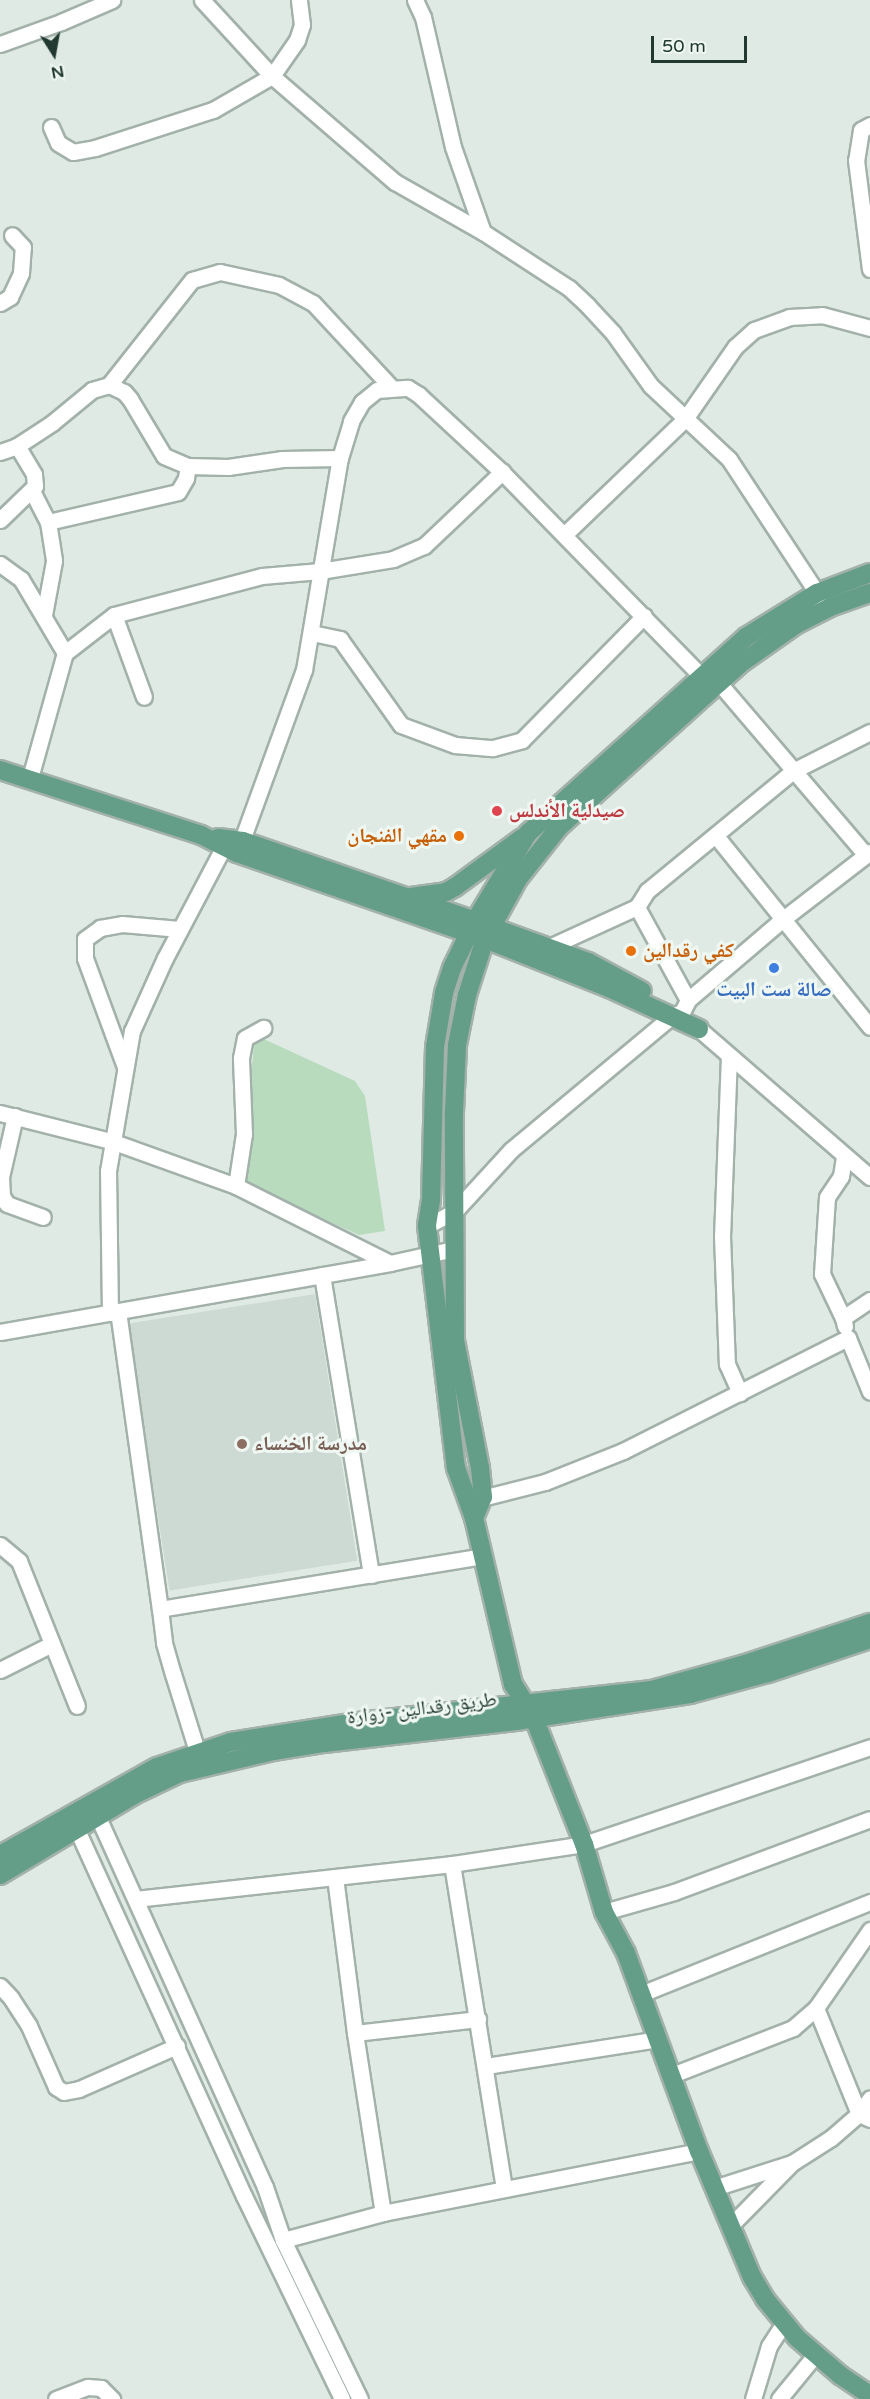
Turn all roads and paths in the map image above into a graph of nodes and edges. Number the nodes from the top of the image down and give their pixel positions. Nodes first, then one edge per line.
1 (112, 0) edge
2 (202, 0) edge
3 (299, 0) edge
4 (415, 0) edge
5 (422, 0) edge
6 (423, 17) junction
7 (0, 44) edge
8 (272, 76) junction
9 (870, 125) edge
10 (51, 127) dead end
11 (483, 232) junction
12 (12, 235) dead end
13 (870, 269) edge
14 (0, 303) edge
15 (870, 328) edge
16 (109, 385) junction
17 (391, 387) junction
18 (685, 419) junction
19 (17, 446) junction
20 (0, 452) edge
21 (340, 458) junction
22 (188, 466) junction
23 (502, 472) junction
24 (32, 491) junction
25 (0, 520) edge
26 (48, 522) junction
27 (565, 534) junction
28 (0, 564) edge
29 (320, 571) junction
30 (870, 573) edge
31 (870, 593) edge
32 (820, 602) junction
33 (44, 615) junction
34 (114, 615) junction
35 (644, 616) junction
36 (312, 633) junction
37 (65, 653) junction
38 (702, 676) junction
39 (719, 683) junction
40 (144, 697) dead end
41 (870, 732) edge
42 (0, 770) edge
43 (793, 771) junction
44 (30, 778) junction
45 (528, 833) junction
46 (716, 836) junction
47 (235, 847) junction
48 (868, 853) edge
49 (405, 898) junction
50 (504, 903) junction
51 (638, 907) junction
52 (783, 919) junction
53 (180, 929) junction
54 (480, 930) junction
55 (522, 939) junction
56 (547, 948) junction
57 (680, 1009) junction
58 (870, 1027) edge
59 (263, 1028) dead end
60 (699, 1029) joint
61 (729, 1055) junction
62 (125, 1068) junction
63 (7, 1115) edge
64 (111, 1141) junction
65 (844, 1156) junction
66 (869, 1174) edge
67 (236, 1186) junction
68 (454, 1211) junction
69 (43, 1217) dead end
70 (427, 1226) junction
71 (454, 1249) junction
72 (432, 1252) junction
73 (390, 1263) junction
74 (322, 1275) junction
75 (870, 1300) edge
76 (114, 1312) junction
77 (843, 1318) junction
78 (0, 1332) edge
79 (848, 1338) junction
80 (870, 1392) edge
81 (740, 1393) junction
82 (475, 1506) junction
83 (0, 1545) edge
84 (483, 1557) junction
85 (371, 1575) junction
86 (160, 1610) junction
87 (870, 1623) edge
88 (870, 1639) edge
89 (52, 1644) junction
90 (0, 1670) edge
91 (76, 1706) dead end
92 (529, 1711) junction
93 (870, 1747) edge
94 (197, 1751) junction
95 (96, 1810) junction
96 (870, 1819) edge
97 (74, 1823) junction
98 (584, 1844) junction
99 (0, 1855) edge
100 (452, 1864) junction
101 (0, 1875) edge
102 (335, 1877) junction
103 (136, 1899) junction
104 (870, 1902) edge
105 (604, 1912) junction
106 (870, 1930) edge
107 (0, 1986) edge
108 (641, 1994) junction
109 (816, 2008) junction
110 (478, 2019) junction
111 (355, 2033) junction
112 (658, 2039) junction
113 (177, 2046) junction
114 (486, 2066) junction
115 (672, 2075) junction
116 (870, 2098) edge
117 (864, 2117) edge
118 (699, 2151) junction
119 (792, 2163) junction
120 (714, 2188) junction
121 (504, 2189) junction
122 (382, 2213) junction
123 (730, 2226) junction
124 (284, 2240) junction
125 (784, 2323) junction
126 (815, 2355) junction
127 (870, 2395) edge
128 (56, 2399) edge
129 (112, 2399) edge
130 (342, 2399) edge
131 (360, 2399) edge
132 (753, 2399) edge
133 (779, 2399) edge

1 - 7 street
2 - 8 street
3 - 8 street
4 - 6 street
5 - 6 street
6 - 11 street
8 - 10 street
8 - 11 street
9 - 13 street
11 - 18 street
12 - 14 street
15 - 18 street
16 - 17 street
16 - 19 street
16 - 22 street
17 - 21 street
17 - 23 street
18 - 27 street
18 - 32 street
19 - 20 street
19 - 24 street
21 - 22 street
21 - 29 street
22 - 26 street
23 - 27 street
23 - 29 street
24 - 25 street
24 - 26 street
26 - 33 street
27 - 35 street
28 - 33 street
29 - 34 street
29 - 36 street
30 - 32 main road
31 - 32 main road
32 - 38 main road
32 - 39 main road
33 - 37 street
34 - 37 street
34 - 40 street
35 - 36 street
35 - 38 street
36 - 47 street
37 - 44 street
38 - 45 main road
39 - 43 street
39 - 50 main road
41 - 43 street
42 - 44 main road
43 - 46 street
43 - 48 street
44 - 47 main road
45 - 49 main road
45 - 54 main road
46 - 51 street
46 - 52 street
47 - 49 main road
47 - 53 street
47 - 54 main road
48 - 52 street
49 - 54 main road
50 - 54 main road
50 - 55 main road
51 - 56 street
51 - 57 street
52 - 57 street
52 - 58 street
53 - 62 street
53 - 62 street
54 - 55 main road
54 - 57 main road
54 - 68 main road
54 - 70 main road
55 - 56 main road
56 - 57 main road
57 - 60 main road
57 - 68 street
59 - 67 street
60 - 61 street
61 - 65 street
61 - 81 street
62 - 64 street
63 - 64 street
63 - 69 street
64 - 67 street
64 - 76 street
65 - 66 street
65 - 77 street
67 - 73 street
68 - 70 street
68 - 71 main road
70 - 72 main road
71 - 72 street
71 - 82 main road
72 - 73 street
72 - 82 main road
73 - 74 street
74 - 76 street
74 - 85 street
75 - 77 street
76 - 78 street
76 - 86 street
77 - 79 street
79 - 80 street
79 - 81 street
81 - 82 street
82 - 84 main road
83 - 89 street
84 - 85 street
84 - 92 main road
85 - 86 street
86 - 94 street
87 - 92 main road, طريق رقدالين -زوارة
88 - 92 main road, طريق رقدالين -زوارة
89 - 90 street
89 - 91 street
92 - 94 main road, طريق رقدالين -زوارة
92 - 95 main road, طريق رقدالين -زوارة
92 - 98 main road
93 - 98 street
94 - 95 main road, طريق رقدالين -زوارة
95 - 97 main road, طريق رقدالين -زوارة
95 - 103 street
96 - 105 street
97 - 99 main road, طريق رقدالين -زوارة
97 - 101 main road, طريق رقدالين -زوارة
97 - 113 street
98 - 100 street
98 - 105 main road
100 - 102 street
100 - 110 street
102 - 103 street
102 - 111 street
103 - 124 street
104 - 108 street
105 - 108 main road
106 - 109 street
107 - 113 street
108 - 112 main road
109 - 115 street
109 - 117 street
110 - 111 street
110 - 114 street
111 - 122 street
112 - 114 street
112 - 115 main road
113 - 130 street
114 - 121 street
115 - 118 main road
116 - 117 street
117 - 119 street
118 - 120 main road
118 - 121 street
119 - 120 street
119 - 123 street
120 - 123 main road
121 - 122 street
122 - 124 street
123 - 125 main road
124 - 131 street
125 - 126 main road
125 - 132 street
126 - 127 main road
126 - 133 street
128 - 129 street

